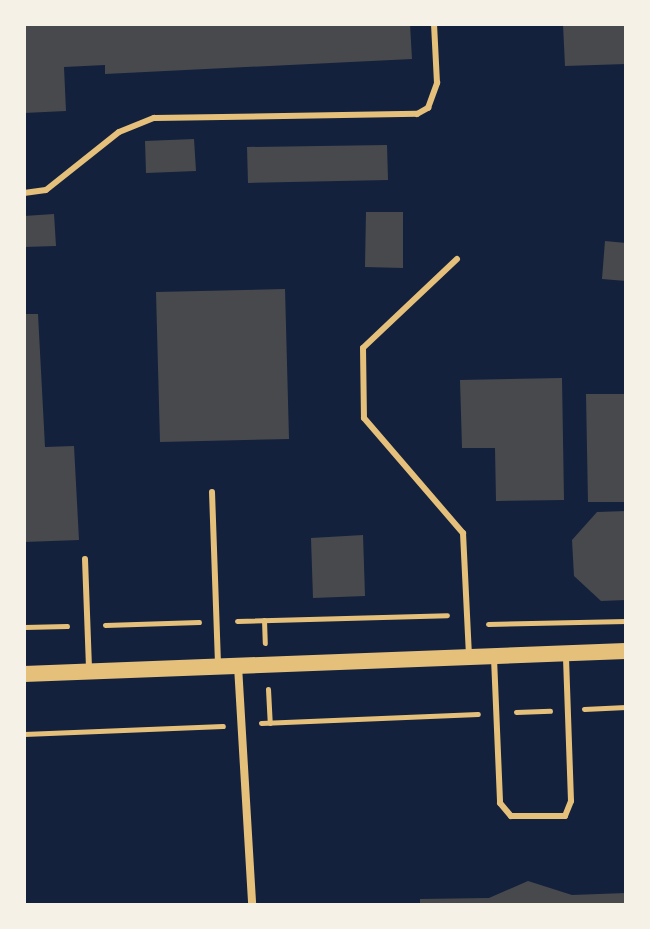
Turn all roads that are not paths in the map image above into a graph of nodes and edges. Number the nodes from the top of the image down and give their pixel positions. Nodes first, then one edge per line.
1 (434, 24) edge
2 (24, 193) edge
3 (457, 259) dead end
4 (212, 492) dead end
5 (85, 559) dead end
6 (626, 651) edge
7 (566, 653) junction
8 (493, 656) junction
9 (469, 657) junction
10 (238, 666) junction
11 (218, 667) junction
12 (89, 672) junction
13 (24, 674) edge
14 (252, 905) edge

1 - 2 lane
3 - 9 lane
4 - 11 lane
5 - 12 lane
6 - 7 main road
7 - 8 main road
7 - 8 lane
8 - 9 main road
9 - 10 main road
10 - 11 main road
10 - 14 street
11 - 12 main road
12 - 13 main road

